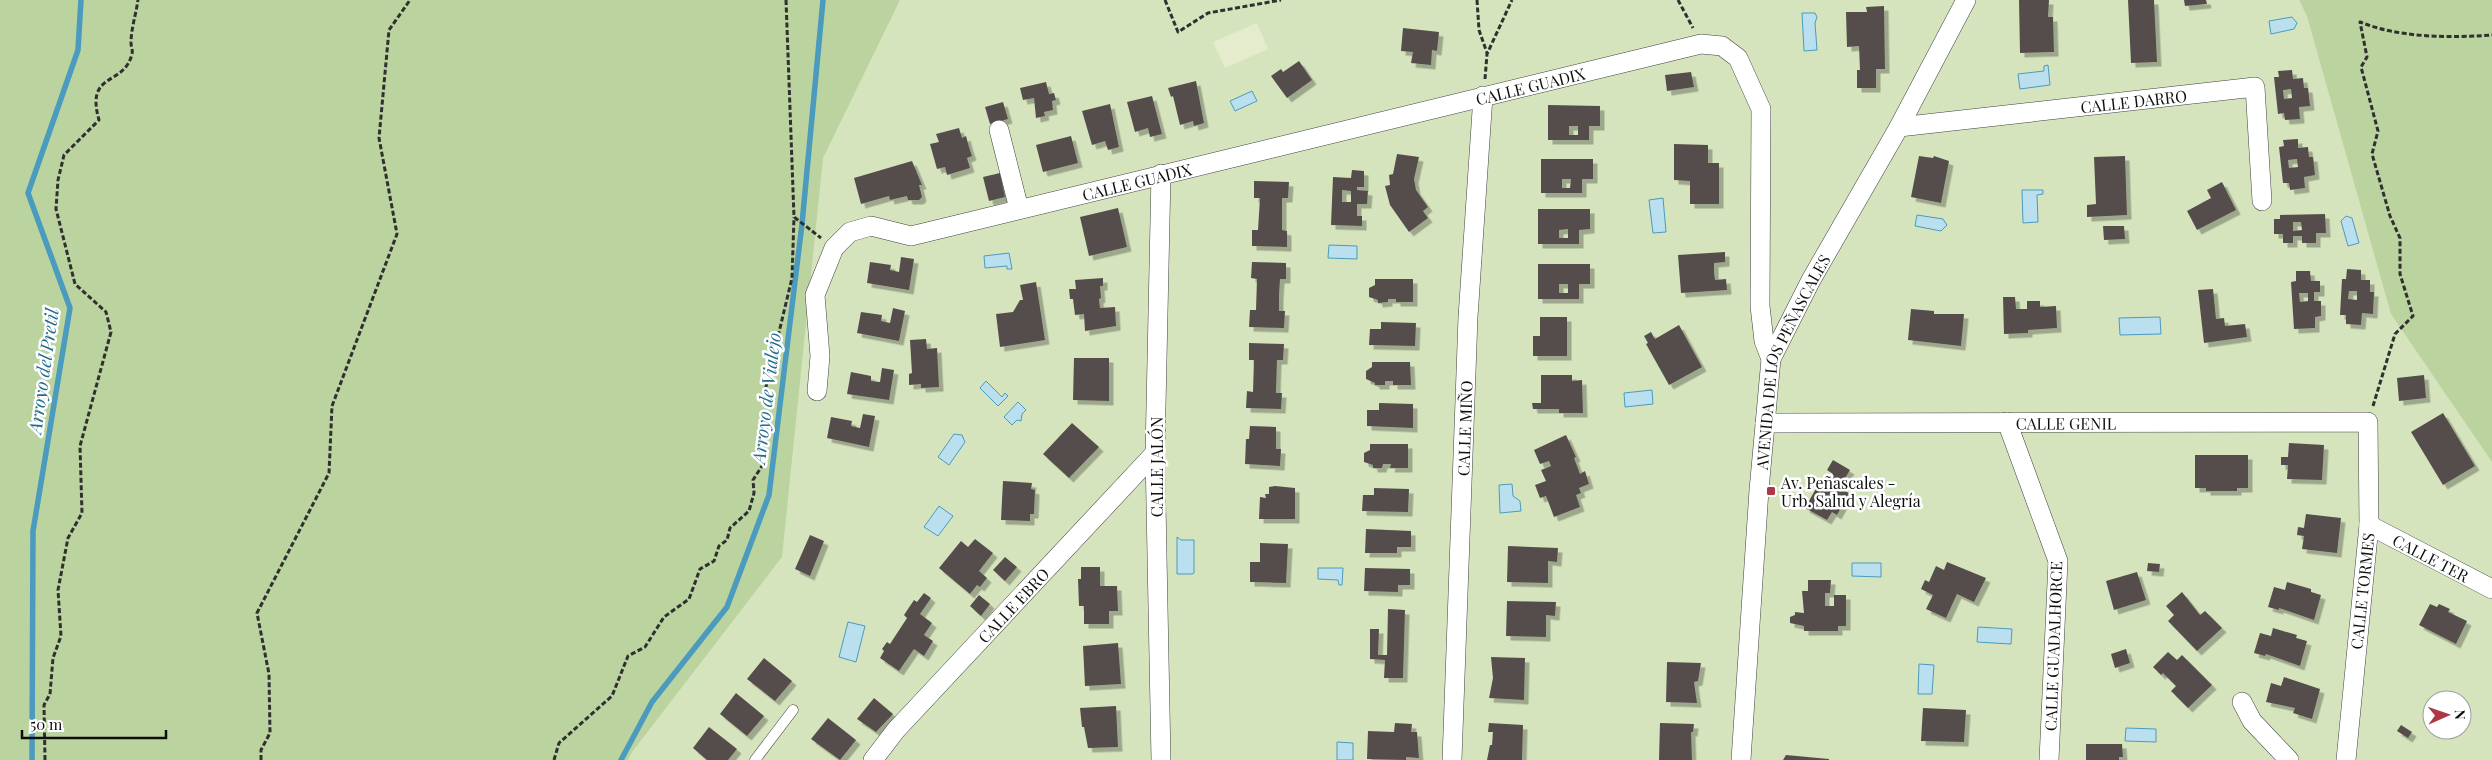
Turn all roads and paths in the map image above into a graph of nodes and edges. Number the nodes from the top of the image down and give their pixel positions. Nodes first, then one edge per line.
1 (138, 0) edge
2 (410, 0) edge
3 (786, 0) edge
4 (1165, 0) edge
5 (1281, 0) edge
6 (1477, 0) edge
7 (1512, 0) edge
8 (1678, 0) edge
9 (1966, 0) edge
10 (2492, 35) edge
11 (1701, 44) junction
12 (1487, 54) junction
13 (1483, 96) junction
14 (1899, 127) junction
15 (999, 130) dead end
16 (1161, 174) junction
17 (2262, 201) dead end
18 (1019, 209) junction
19 (794, 217) junction
20 (834, 248) junction
21 (1771, 359) junction
22 (816, 391) dead end
23 (2007, 422) junction
24 (2368, 422) junction
25 (1765, 423) junction
26 (1155, 454) junction
27 (2369, 525) junction
28 (2492, 589) edge
29 (2242, 702) dead end
30 (793, 710) dead end
31 (45, 760) edge
32 (261, 760) edge
33 (554, 760) edge
34 (755, 760) edge
35 (873, 760) edge
36 (1161, 760) edge
37 (1452, 760) edge
38 (1741, 760) edge
39 (2049, 760) edge
40 (2289, 760) edge
41 (2346, 760) edge

1 - 31 path
2 - 32 path
3 - 19 path
4 - 5 path
6 - 12 path
7 - 12 path
8 - 11 path
9 - 14 street, AVENIDA DE LOS PEÑASCALES
10 - 24 path
11 - 13 street, CALLE GUADIX
11 - 21 street, CALLE GUADIX
12 - 13 path
13 - 16 street, CALLE GUADIX
13 - 37 street, CALLE MIÑO
14 - 17 street, CALLE DARRO
14 - 21 street, AVENIDA DE LOS PEÑASCALES
15 - 18 street
16 - 18 street, CALLE GUADIX
16 - 26 street, CALLE JALÓN
18 - 20 street, CALLE GUADIX
19 - 20 path
19 - 33 path
20 - 22 street, CALLE GUADIX
21 - 25 street, AVENIDA DE LOS PEÑASCALES
23 - 24 street, CALLE GENIL
23 - 25 street, CALLE GENIL
23 - 39 street, CALLE GUADALHORCE
24 - 27 street, CALLE TORMES
25 - 38 street, AVENIDA DE LOS PEÑASCALES
26 - 35 street, CALLE EBRO
26 - 36 street, CALLE JALÓN
27 - 28 street, CALLE TER
27 - 41 street, CALLE TORMES
29 - 40 street
30 - 34 lane

